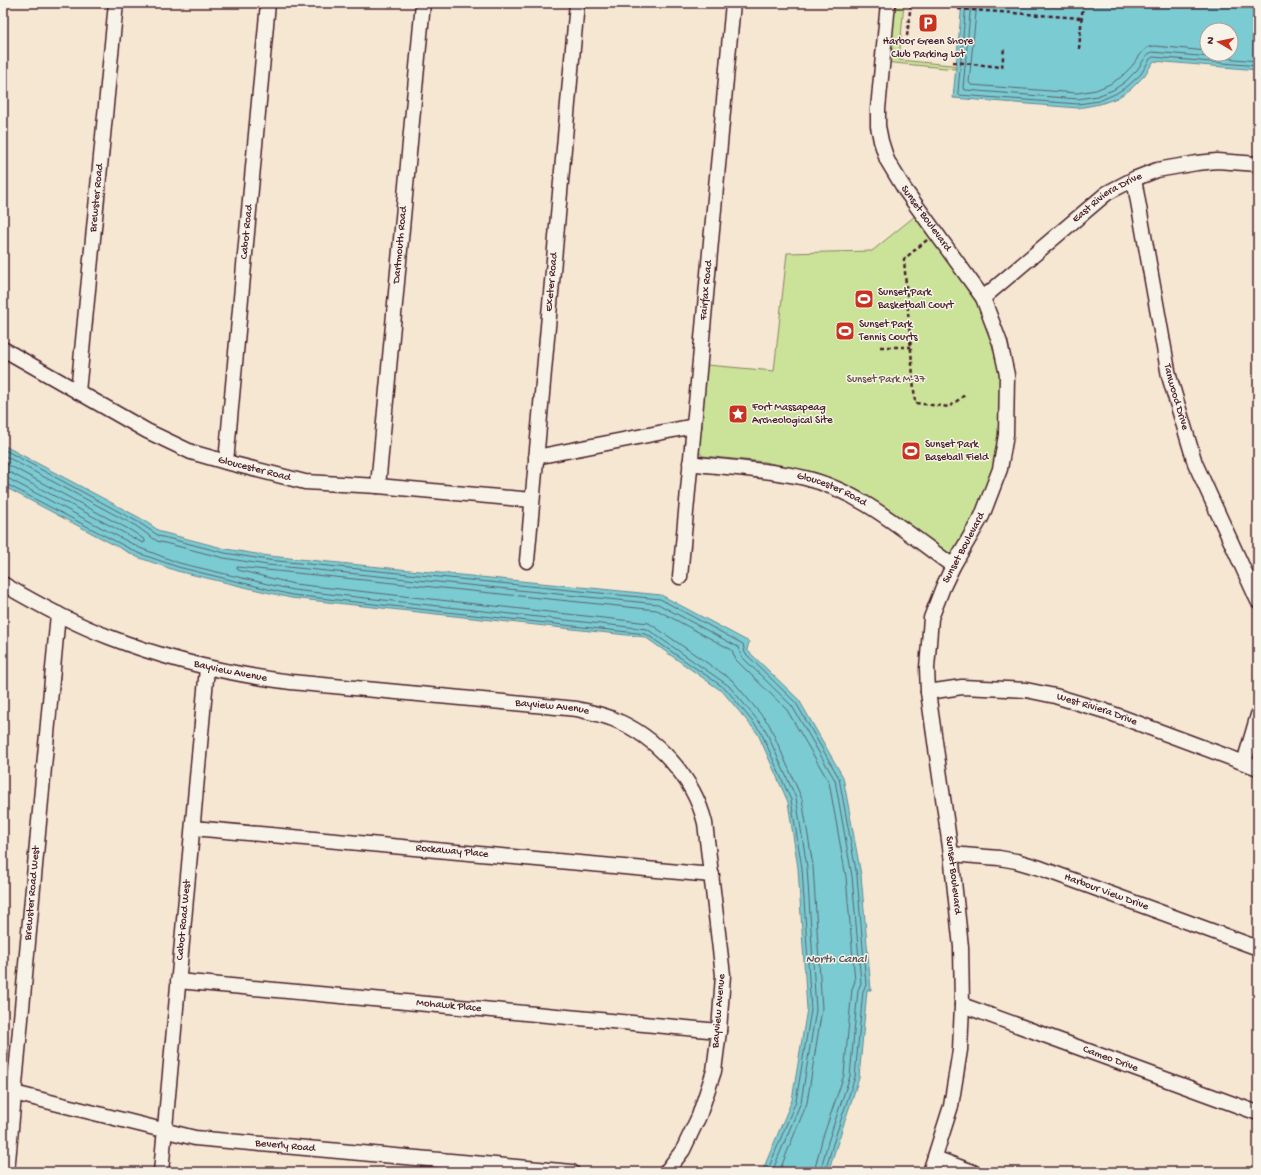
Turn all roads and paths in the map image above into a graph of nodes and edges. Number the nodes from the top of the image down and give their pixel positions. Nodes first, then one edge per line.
1 (116, 3) edge
2 (268, 3) edge
3 (423, 3) edge
4 (577, 3) edge
5 (733, 3) edge
6 (888, 3) edge
7 (1083, 3) edge
8 (1082, 18) junction
9 (907, 36) dead end
10 (1004, 48) dead end
11 (1079, 49) dead end
12 (953, 62) dead end
13 (1258, 164) edge
14 (1134, 179) junction
15 (934, 233) junction
16 (983, 298) junction
17 (880, 347) dead end
18 (911, 347) junction
19 (3, 349) edge
20 (78, 392) junction
21 (966, 394) dead end
22 (694, 426) junction
23 (536, 457) junction
24 (226, 462) junction
25 (690, 463) junction
26 (378, 486) junction
27 (532, 500) junction
28 (526, 561) dead end
29 (953, 566) junction
30 (680, 577) dead end
31 (3, 584) edge
32 (1258, 601) edge
33 (58, 614) junction
34 (207, 668) junction
35 (928, 692) junction
36 (1258, 715) edge
37 (1244, 763) junction
38 (1258, 768) edge
39 (193, 828) junction
40 (951, 854) junction
41 (712, 875) junction
42 (1258, 948) edge
43 (178, 981) junction
44 (962, 1005) junction
45 (718, 1030) junction
46 (9, 1093) edge
47 (1258, 1113) edge
48 (164, 1131) junction
49 (935, 1158) junction
50 (7, 1172) edge
51 (161, 1172) edge
52 (572, 1172) edge
53 (666, 1172) edge
54 (930, 1172) edge
55 (973, 1172) edge

1 - 20 street, Brewster Road
2 - 24 street, Cabot Road
3 - 26 street, Dartmouth Road
4 - 23 street, Exeter Road
5 - 22 street, Fairfax Road
6 - 15 street, Sunset Boulevard
7 - 8 path
8 - 9 path
8 - 11 path
10 - 12 path
13 - 14 street, East Riviera Drive
14 - 16 street, East Riviera Drive
14 - 32 street, Tanwood Drive
15 - 16 street, Sunset Boulevard
15 - 18 path
16 - 29 street, Sunset Boulevard
17 - 18 path
18 - 21 path
19 - 20 street, Gloucester Road
20 - 24 street, Gloucester Road
22 - 23 street
22 - 25 street, Fairfax Road
23 - 27 street, Exeter Road
24 - 26 street, Gloucester Road
25 - 29 street, Gloucester Road
25 - 30 street, Fairfax Road
26 - 27 street, Gloucester Road
27 - 28 street, Exeter Road
29 - 35 street, Sunset Boulevard
31 - 33 street, Bayview Avenue
33 - 34 street, Bayview Avenue
33 - 46 street, Brewster Road West
34 - 39 street, Cabot Road West
34 - 41 street, Bayview Avenue
35 - 37 street, West Riviera Drive
35 - 40 street, Sunset Boulevard
36 - 37 street
37 - 38 street, West Riviera Drive
39 - 41 street, Rockaway Place
39 - 43 street, Cabot Road West
40 - 42 street, Harbour View Drive
40 - 44 street, Sunset Boulevard
41 - 45 street, Bayview Avenue
43 - 45 street, Mohawk Place
43 - 48 street, Cabot Road West
44 - 47 street, Cameo Drive
44 - 49 street, Sunset Boulevard
45 - 53 street, Bayview Avenue
46 - 48 street, Beverly Road
46 - 50 street, Brewster Road West
48 - 51 street, Cabot Road West
48 - 52 street, Beverly Road
49 - 54 street, Sunset Boulevard
49 - 55 street

